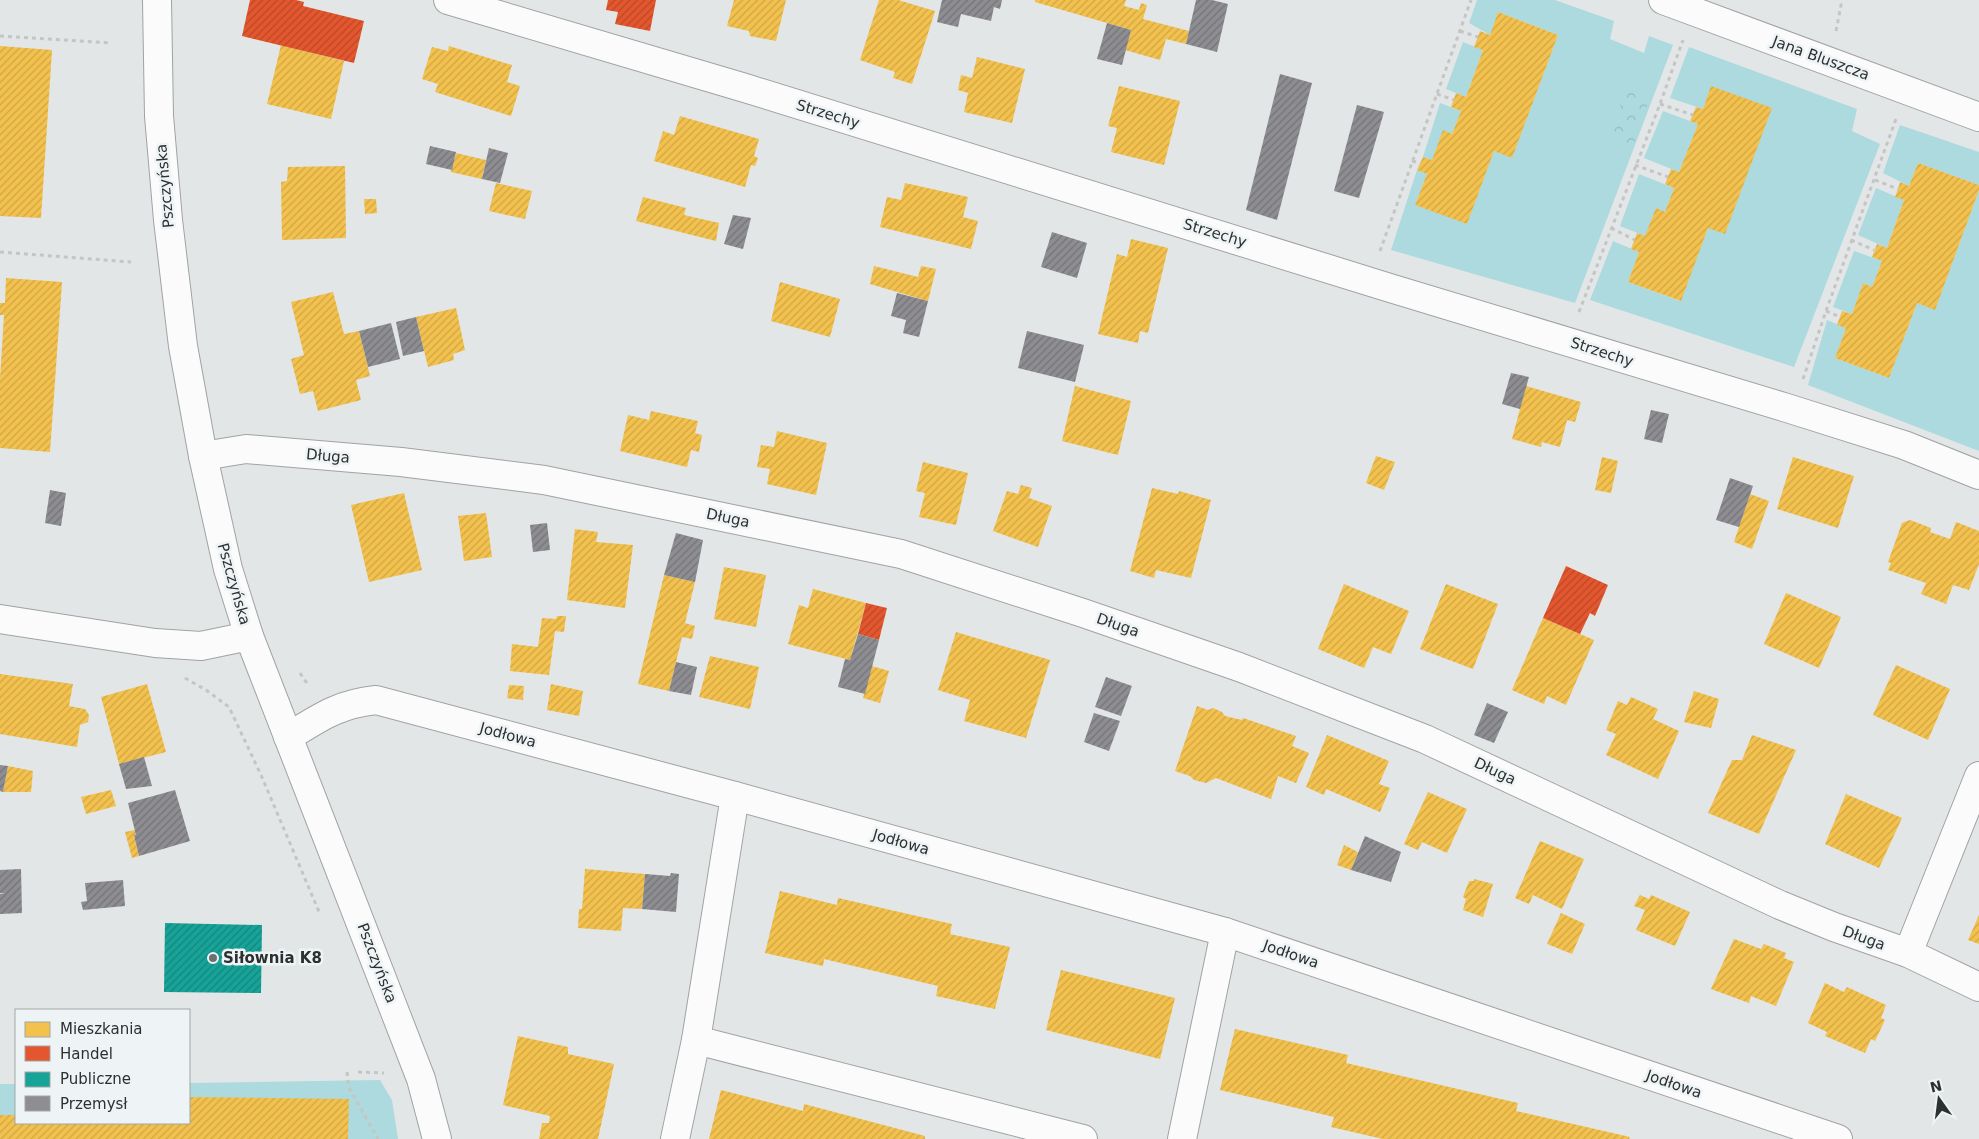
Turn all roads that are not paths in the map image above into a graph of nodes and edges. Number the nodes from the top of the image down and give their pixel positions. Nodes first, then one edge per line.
1 (157, 0) edge
2 (448, 0) edge
3 (1663, 0) edge
4 (1979, 117) edge
5 (203, 456) junction
6 (1979, 475) edge
7 (0, 619) edge
8 (249, 636) junction
9 (288, 737) junction
10 (1979, 776) edge
11 (735, 796) junction
12 (1225, 932) junction
13 (1908, 954) junction
14 (1979, 987) edge
15 (696, 1040) junction
16 (437, 1139) edge
17 (675, 1139) edge
18 (1083, 1139) edge
19 (1182, 1139) edge
20 (1838, 1139) edge

1 - 5 street, Pszczyńska
2 - 6 street, Strzechy
3 - 4 street, Jana Bluszcza
5 - 8 street, Pszczyńska
5 - 13 street, Długa
7 - 8 street
8 - 9 street, Pszczyńska
9 - 11 street, Jodłowa
9 - 16 street, Pszczyńska
10 - 13 street
11 - 12 street, Jodłowa
11 - 15 street
12 - 19 street
12 - 20 street, Jodłowa
13 - 14 street, Długa
15 - 17 street
15 - 18 street

